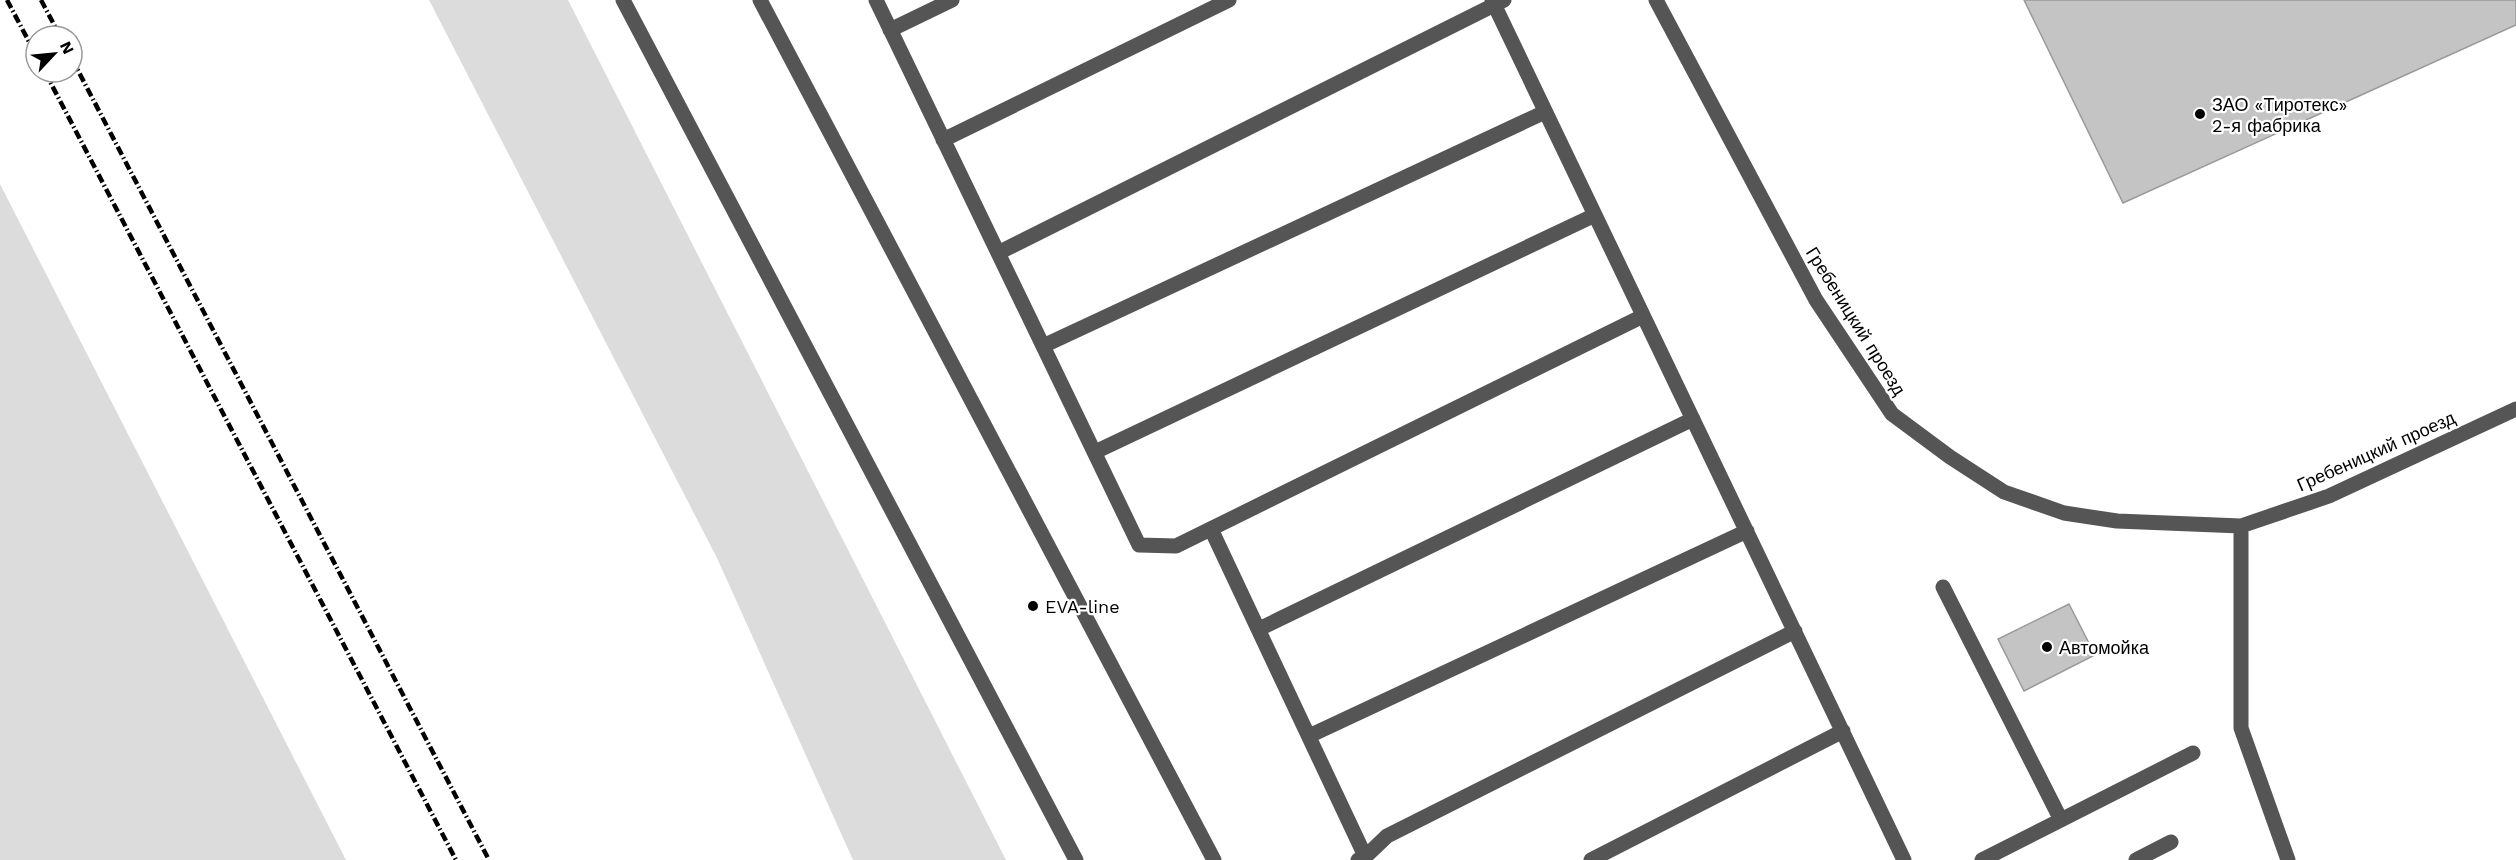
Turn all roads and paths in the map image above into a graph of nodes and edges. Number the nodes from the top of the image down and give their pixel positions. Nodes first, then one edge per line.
1 (623, 0) edge
2 (760, 0) edge
3 (876, 0) edge
4 (952, 0) edge
5 (1229, 0) edge
6 (1656, 0) edge
7 (1497, 2) edge
8 (890, 30) junction
9 (1545, 112) junction
10 (943, 140) junction
11 (1595, 215) junction
12 (998, 253) junction
13 (1643, 316) junction
14 (1043, 346) junction
15 (2516, 409) edge
16 (1693, 419) junction
17 (1095, 452) junction
18 (2241, 526) junction
19 (1211, 529) junction
20 (1747, 531) junction
21 (1943, 587) dead end
22 (1259, 629) junction
23 (1795, 631) junction
24 (1843, 730) junction
25 (1309, 736) junction
26 (2193, 753) dead end
27 (2061, 820) junction
28 (2172, 842) dead end
29 (1361, 858) edge
30 (1076, 860) edge
31 (1214, 860) edge
32 (1591, 860) edge
33 (1904, 860) edge
34 (1982, 860) edge
35 (2136, 860) edge
36 (2288, 860) edge

1 - 30 street
2 - 31 street
3 - 8 street
4 - 8 street
5 - 10 street
6 - 18 street, Гребеницкий проезд
7 - 9 street
7 - 12 street
8 - 10 street
9 - 11 street
9 - 14 street
10 - 12 street
11 - 13 street
11 - 17 street
12 - 14 street
13 - 16 street
13 - 19 street
14 - 17 street
15 - 18 street, Гребеницкий проезд
16 - 20 street
16 - 22 street
17 - 19 street
18 - 36 street
19 - 22 street
20 - 23 street
20 - 25 street
21 - 27 street
22 - 25 street
23 - 24 street
23 - 29 street
24 - 32 street
24 - 33 street
25 - 29 street
26 - 27 street
27 - 34 street
28 - 35 street

